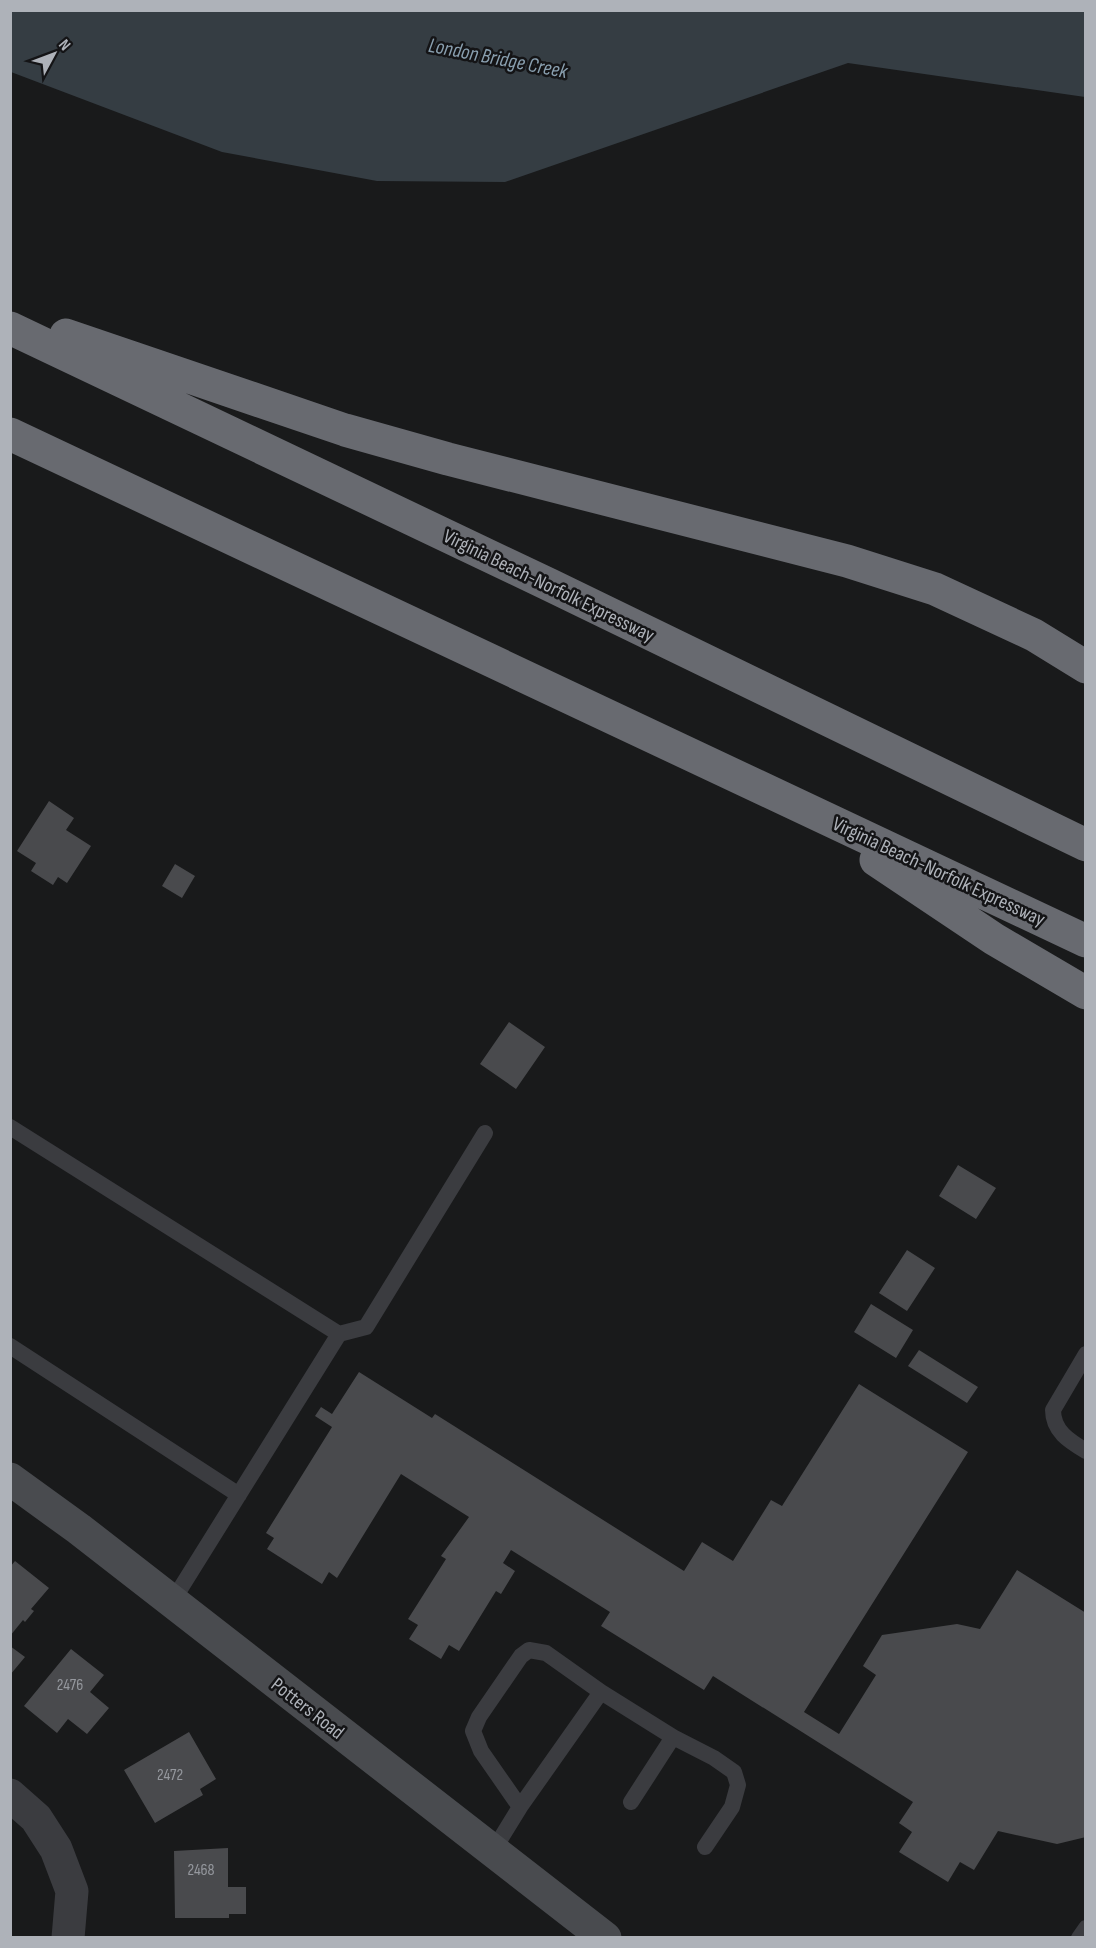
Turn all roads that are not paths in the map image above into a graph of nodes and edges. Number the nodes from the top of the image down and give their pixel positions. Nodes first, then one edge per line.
1 (10, 317) edge
2 (10, 328) edge
3 (10, 434) edge
4 (1086, 667) edge
5 (785, 798) junction
6 (1086, 845) edge
7 (1086, 940) edge
8 (1086, 993) edge
9 (10, 1127) edge
10 (485, 1133) dead end
11 (339, 1334) junction
12 (10, 1346) edge
13 (1086, 1354) edge
14 (1086, 1451) edge
15 (10, 1479) edge
16 (239, 1495) junction
17 (172, 1602) junction
18 (602, 1692) junction
19 (673, 1737) junction
20 (10, 1795) edge
21 (631, 1802) dead end
22 (520, 1807) junction
23 (705, 1847) dead end
24 (493, 1851) junction
25 (1086, 1928) edge
26 (68, 1938) edge
27 (605, 1938) edge
28 (1079, 1938) edge

1 - 4 highway
2 - 6 highway, Virginia Beach-Norfolk Expressway
3 - 5 highway, Virginia Beach-Norfolk Expressway
5 - 7 highway, Virginia Beach-Norfolk Expressway
5 - 8 highway
9 - 11 lane
10 - 11 lane
11 - 16 lane
12 - 16 lane
13 - 14 lane
15 - 17 street, Potters Road
16 - 17 lane
17 - 24 street, Potters Road
18 - 19 lane
18 - 22 lane
18 - 22 lane
19 - 21 lane
19 - 23 lane
20 - 26 street
22 - 24 lane
24 - 27 street, Potters Road
25 - 28 lane

